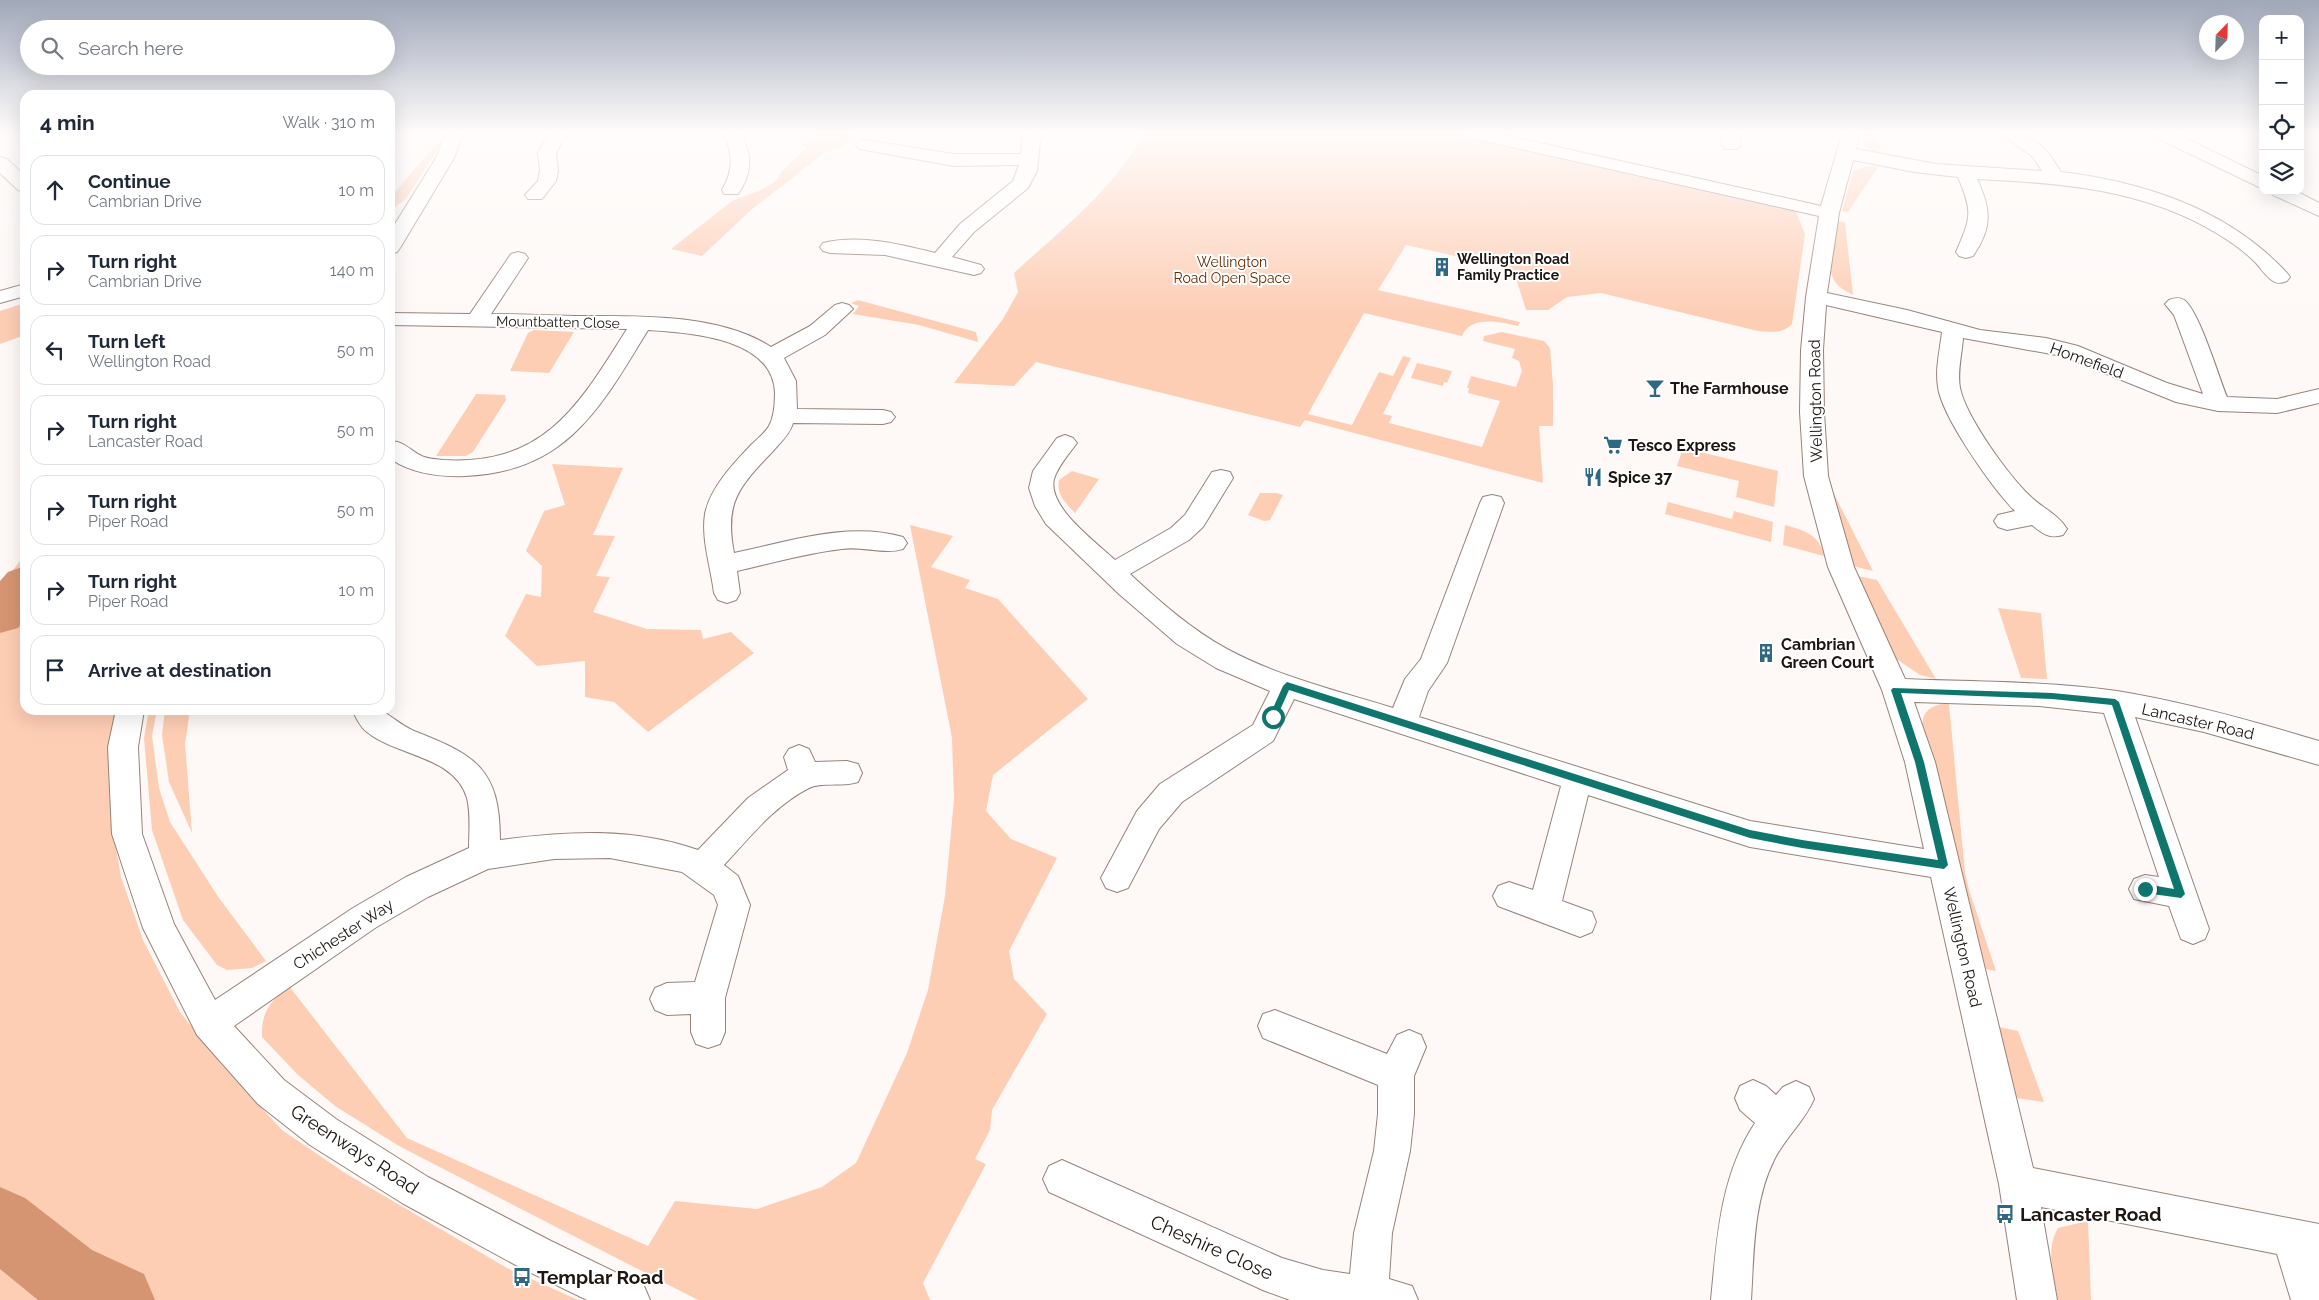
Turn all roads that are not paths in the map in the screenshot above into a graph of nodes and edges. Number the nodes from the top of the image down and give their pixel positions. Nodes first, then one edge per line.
1 (417, 195) edge
2 (1008, 195) edge
3 (1747, 195) edge
4 (1834, 195) edge
5 (1975, 195) edge
6 (2136, 195) edge
7 (2288, 195) edge
8 (2319, 210) edge
9 (1829, 213) junction
10 (400, 217) edge
11 (395, 232) edge
12 (830, 247) dead end
13 (1966, 252) dead end
14 (518, 258) dead end
15 (939, 260) junction
16 (2295, 261) dead end
17 (974, 269) dead end
18 (20, 291) edge
19 (0, 297) edge
20 (1816, 297) junction
21 (2176, 304) dead end
22 (842, 309) dead end
23 (395, 319) edge
24 (476, 320) junction
25 (641, 324) junction
26 (827, 325) junction
27 (849, 330) dead end
28 (1953, 330) junction
29 (770, 357) junction
30 (2319, 396) edge
31 (2218, 404) junction
32 (784, 416) junction
33 (883, 417) dead end
34 (1066, 443) dead end
35 (395, 458) edge
36 (1221, 478) dead end
37 (1492, 503) dead end
38 (2007, 521) dead end
39 (894, 543) dead end
40 (724, 564) junction
41 (1114, 572) junction
42 (727, 592) dead end
43 (1287, 686) junction
44 (1896, 690) junction
45 (2115, 702) junction
46 (129, 715) edge
47 (370, 715) edge
48 (1402, 723) junction
49 (2319, 753) edge
50 (847, 773) dead end
51 (1577, 780) junction
52 (484, 856) junction
53 (1944, 865) junction
54 (702, 867) junction
55 (1117, 878) dead end
56 (2145, 889) dead end
57 (2181, 894) junction
58 (1508, 896) dead end
59 (1544, 909) junction
60 (1580, 922) dead end
61 (2194, 929) dead end
62 (708, 998) junction
63 (667, 999) dead end
64 (209, 1023) junction
65 (1275, 1026) dead end
66 (708, 1032) dead end
67 (1775, 1105) dead end
68 (1062, 1179) dead end
69 (2018, 1184) junction
70 (2305, 1240) edge
71 (1383, 1298) edge
72 (630, 1300) edge
73 (1731, 1300) edge
74 (2037, 1300) edge
75 (2311, 1300) edge

1 - 10 street
2 - 15 street
3 - 9 street
4 - 9 street, Wellington Road
5 - 13 street
6 - 16 street
7 - 8 street
9 - 20 street, Wellington Road
10 - 11 street
12 - 15 street
14 - 24 street, Mountbatten Close
15 - 17 street
18 - 19 street
20 - 28 street, Homefield
20 - 44 street, Wellington Road
21 - 31 street
22 - 26 street
23 - 24 street, Mountbatten Close
24 - 25 street, Mountbatten Close
25 - 29 street, Mountbatten Close
25 - 35 street, Mountbatten Close
26 - 27 street
26 - 29 street
28 - 31 street, Homefield
28 - 38 street
29 - 32 street, Mountbatten Close
30 - 31 street, Homefield
32 - 33 street
32 - 40 street, Mountbatten Close
34 - 41 street
36 - 41 street
37 - 48 street
39 - 40 street
40 - 42 street, Mountbatten Close
41 - 43 street
43 - 48 street
43 - 55 street
44 - 45 street, Lancaster Road
44 - 53 street, Wellington Road
45 - 49 street, Lancaster Road
45 - 57 street
46 - 64 street, Greenways Road
47 - 52 street
48 - 51 street
50 - 54 street
51 - 53 street
51 - 59 street
52 - 54 street, Chichester Way
52 - 64 street, Chichester Way
53 - 69 street, Wellington Road
54 - 62 street, Chichester Way
56 - 57 street
57 - 61 street
58 - 59 street
59 - 60 street
62 - 63 street
62 - 66 street, Chichester Way
64 - 72 street, Greenways Road
65 - 71 street, Cheshire Close
67 - 73 street
68 - 71 street, Cheshire Close
69 - 70 street
69 - 74 street, Wellington Road
70 - 75 street

